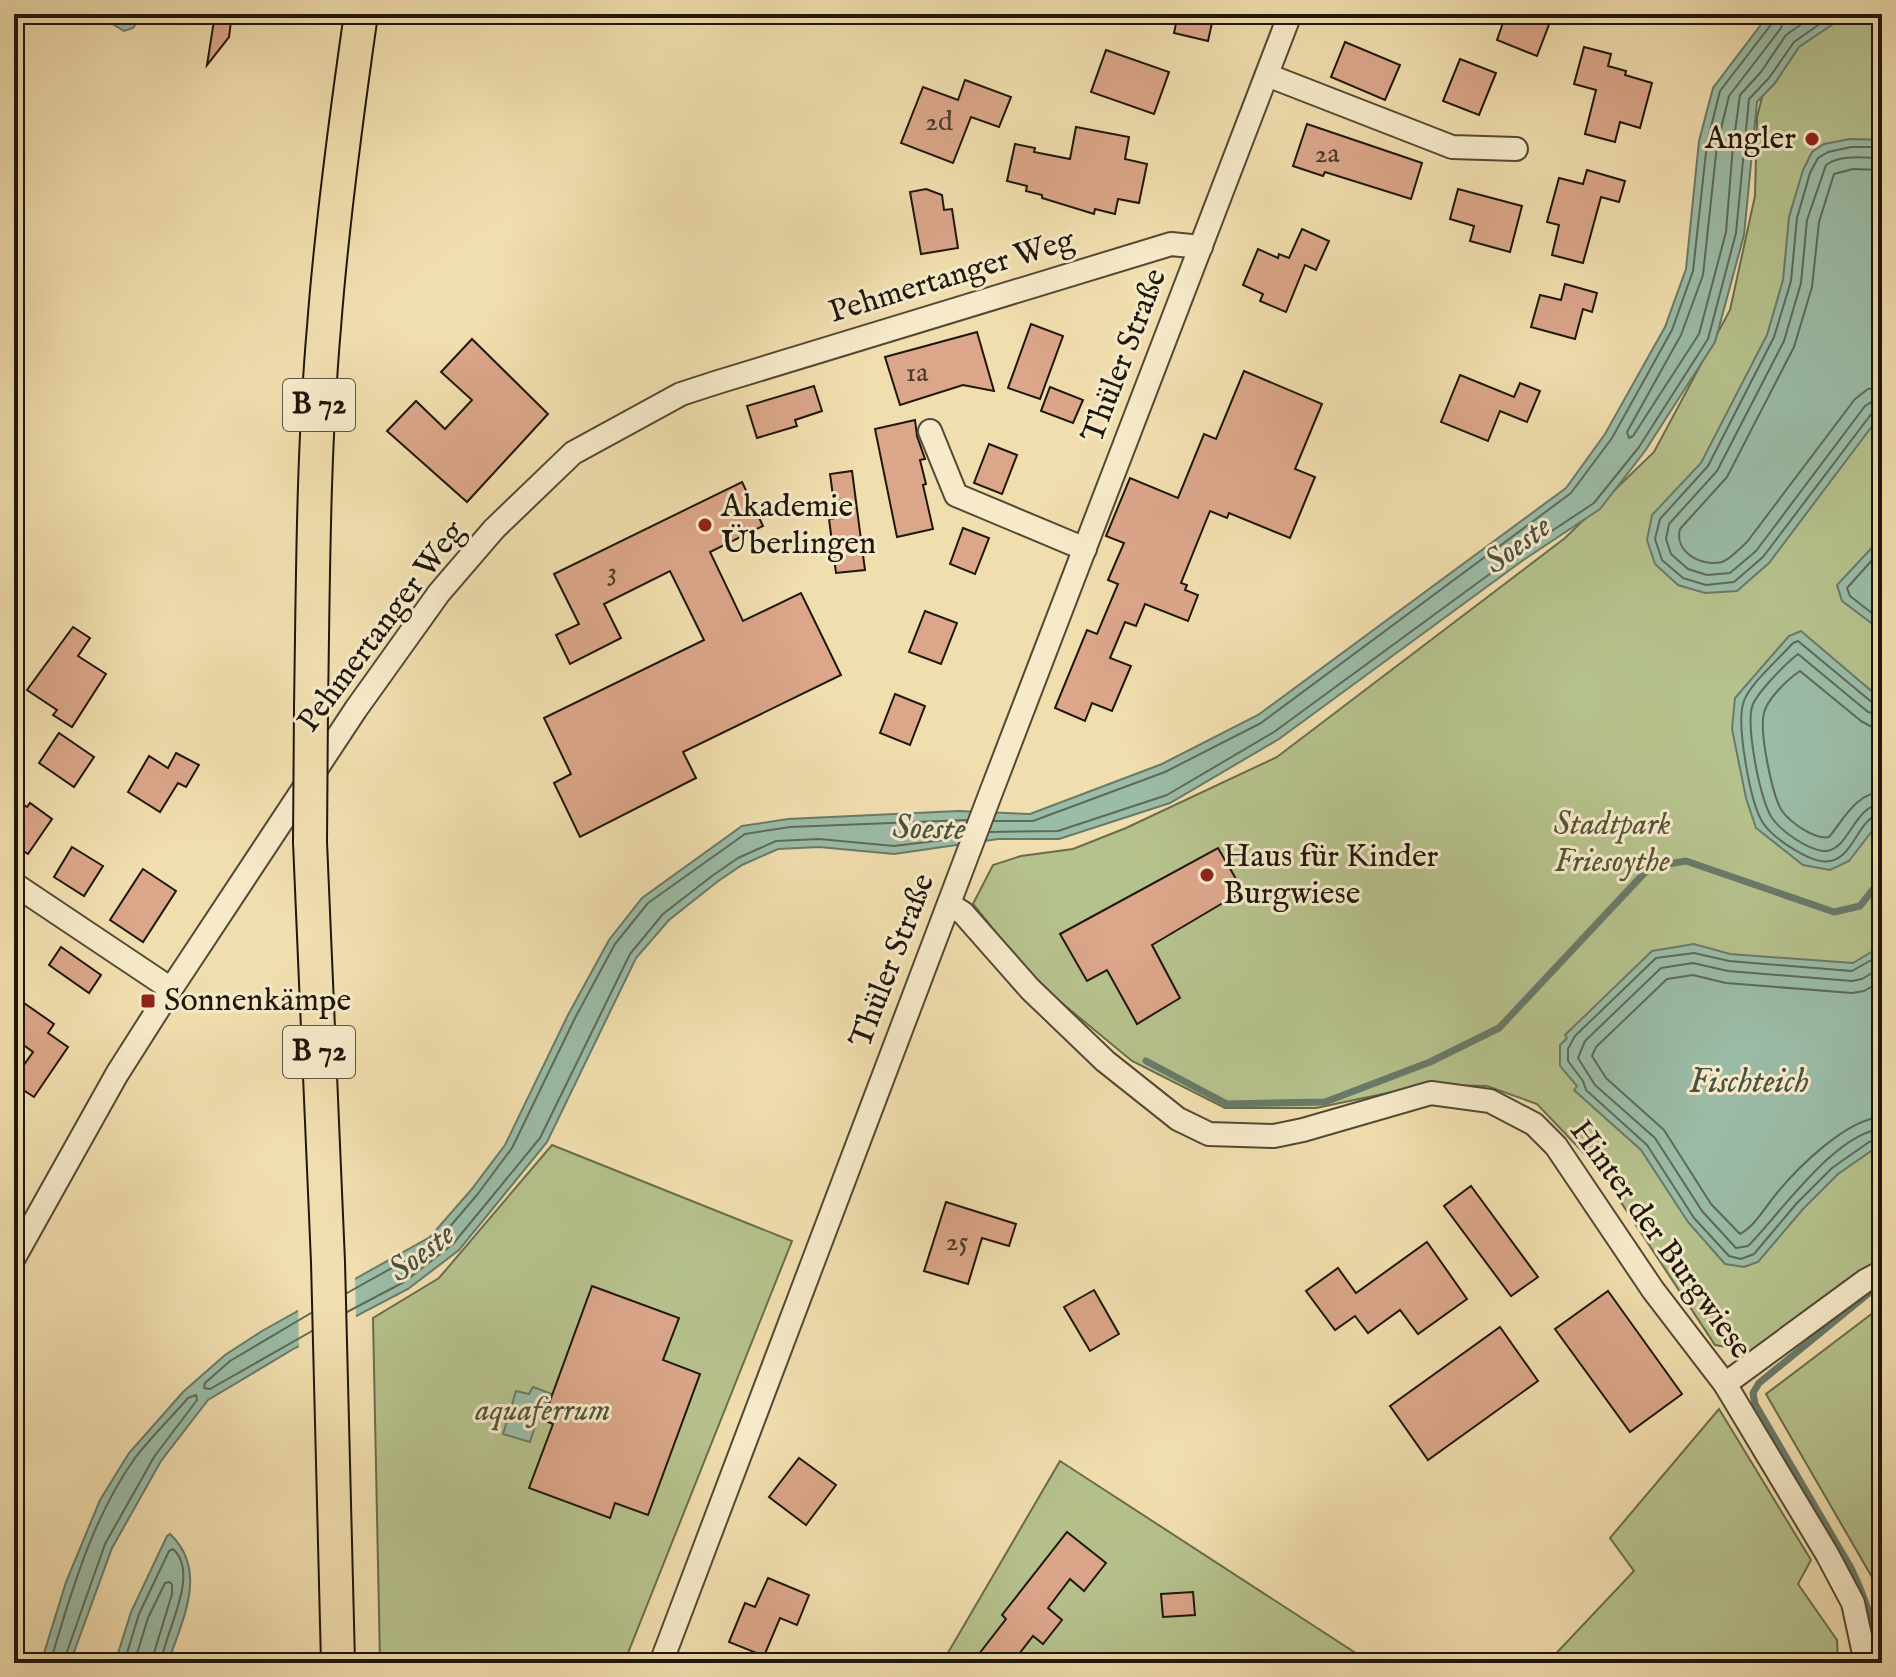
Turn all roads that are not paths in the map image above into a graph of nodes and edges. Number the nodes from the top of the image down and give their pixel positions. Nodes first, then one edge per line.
1 (361, 14) edge
2 (1290, 14) edge
3 (1267, 75) junction
4 (1516, 149) dead end
5 (1201, 247) junction
6 (930, 431) dead end
7 (1085, 549) junction
8 (14, 884) edge
9 (949, 904) junction
10 (171, 989) junction
11 (14, 1258) edge
12 (1882, 1272) edge
13 (1725, 1384) junction
14 (338, 1663) edge
15 (661, 1663) edge
16 (1866, 1663) edge

1 - 14 highway, B 72, bridge
2 - 3 street, Thüler Straße
3 - 4 street
3 - 5 street, Thüler Straße
5 - 7 street, Thüler Straße
5 - 10 street, Pehmertanger Weg
6 - 7 street
7 - 9 street, Thüler Straße
8 - 10 street
9 - 13 street, Hinter der Burgwiese
9 - 15 street, Thüler Straße
10 - 11 street, Pehmertanger Weg
12 - 13 street
13 - 16 street, Hinter der Burgwiese

